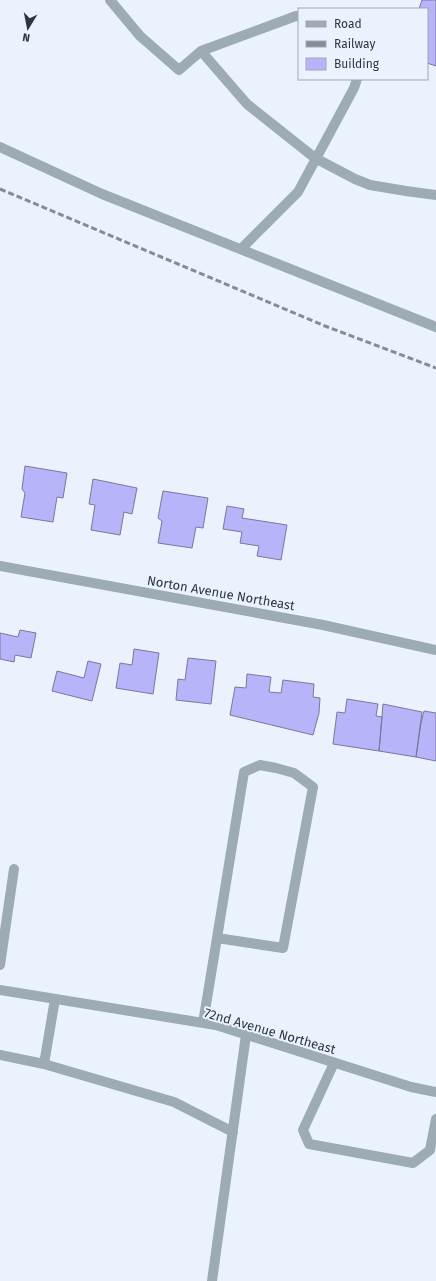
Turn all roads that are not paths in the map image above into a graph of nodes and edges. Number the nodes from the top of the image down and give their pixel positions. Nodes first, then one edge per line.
1 (110, 0) edge
2 (298, 16) edge
3 (201, 51) junction
4 (357, 80) edge
5 (0, 147) edge
6 (315, 158) junction
7 (436, 194) edge
8 (241, 249) junction
9 (436, 327) edge
10 (0, 566) edge
11 (436, 650) edge
12 (14, 869) dead end
13 (217, 938) junction
14 (0, 965) edge
15 (0, 990) edge
16 (55, 999) junction
17 (202, 1023) junction
18 (246, 1035) junction
19 (0, 1055) edge
20 (334, 1063) junction
21 (44, 1064) junction
22 (436, 1092) edge
23 (436, 1119) edge
24 (233, 1132) junction
25 (212, 1281) edge

1 - 3 street
2 - 3 street
3 - 6 street
4 - 6 street
5 - 8 street
6 - 7 street
6 - 8 street
8 - 9 street
10 - 11 street, Norton Avenue Northeast
12 - 14 street
13 - 13 street
13 - 17 street
15 - 16 street, 72nd Avenue Northeast
16 - 17 street, 72nd Avenue Northeast
16 - 21 street
17 - 18 street, 72nd Avenue Northeast
18 - 20 street, 72nd Avenue Northeast
18 - 24 street
19 - 21 street
20 - 22 street, 72nd Avenue Northeast
20 - 23 street
21 - 24 street
24 - 25 street

